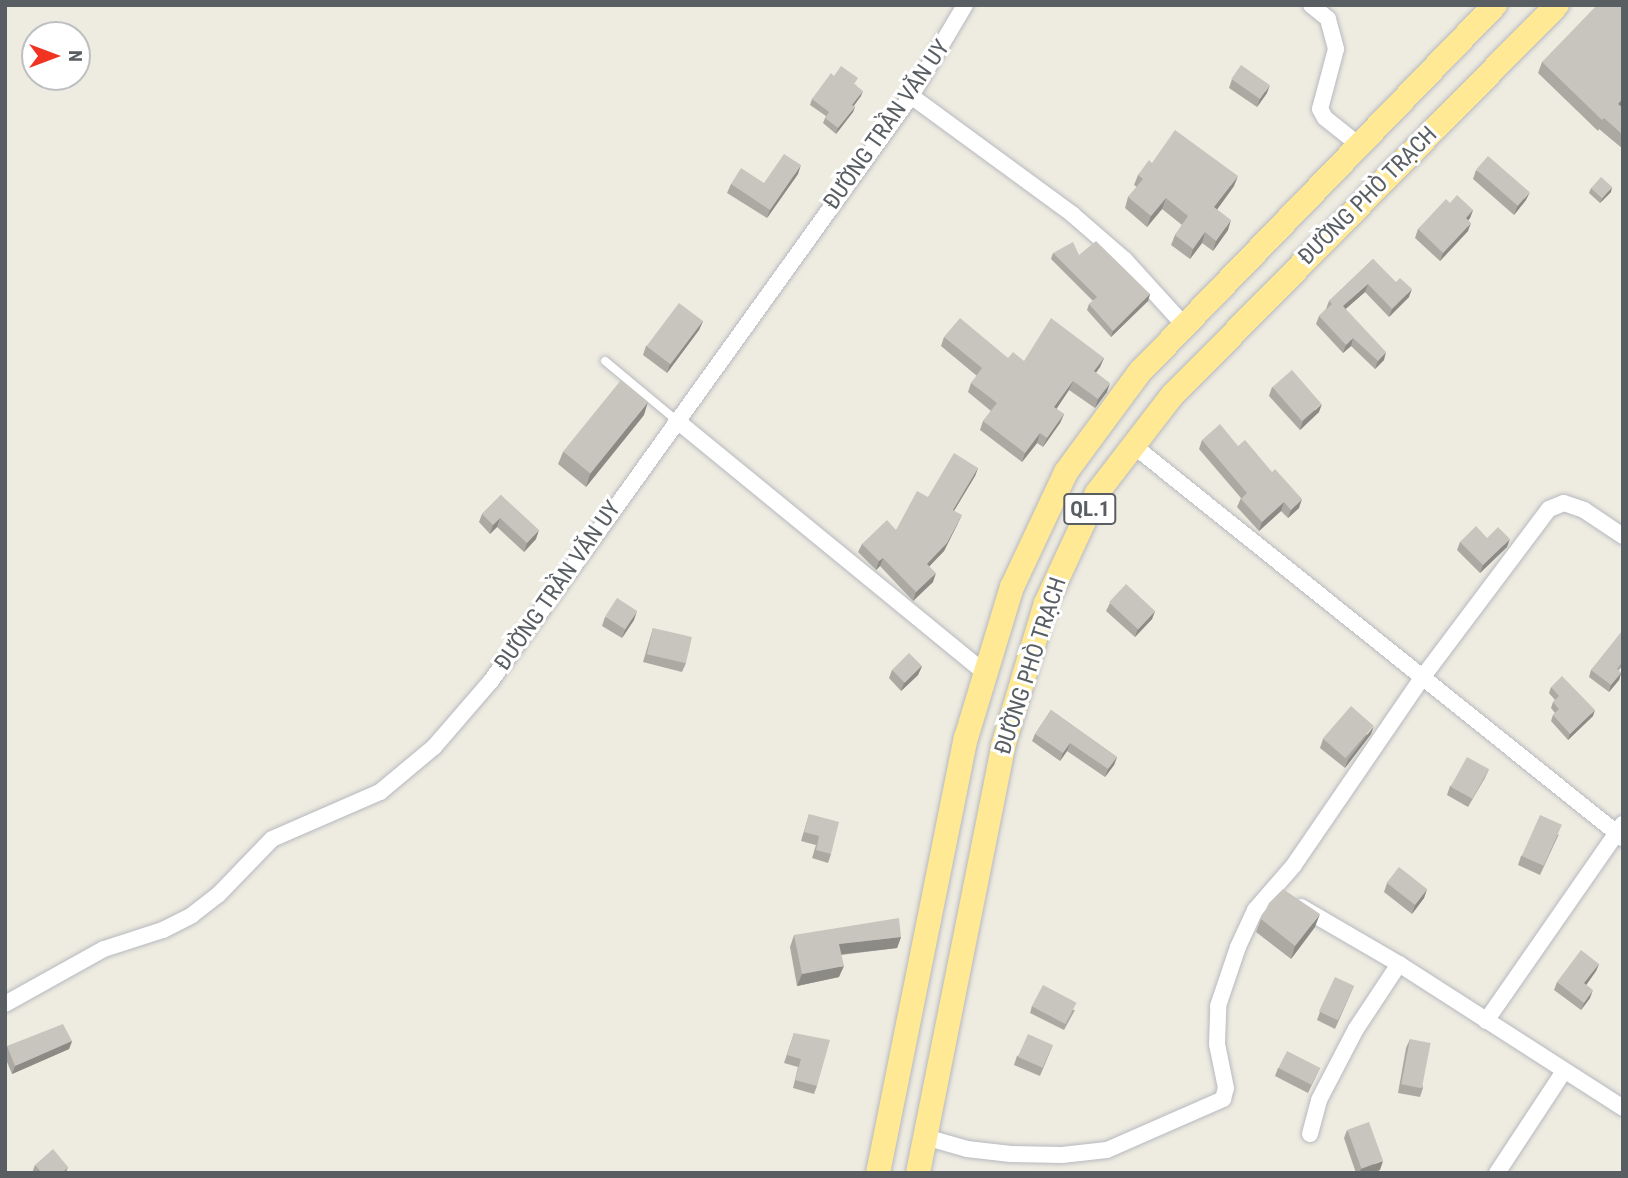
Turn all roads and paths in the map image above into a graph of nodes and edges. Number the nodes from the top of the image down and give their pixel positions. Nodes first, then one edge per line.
1 (965, 5) edge
2 (1311, 5) edge
3 (1495, 5) edge
4 (1557, 5) edge
5 (911, 96) junction
6 (1359, 145) junction
7 (1184, 325) junction
8 (606, 361) dead end
9 (676, 420) junction
10 (1134, 446) junction
11 (1623, 536) edge
12 (986, 674) junction
13 (1422, 678) junction
14 (1620, 832) edge
15 (1274, 886) junction
16 (1399, 964) junction
17 (5, 1004) edge
18 (1486, 1021) junction
19 (1564, 1071) junction
20 (1623, 1108) edge
21 (1310, 1134) dead end
22 (925, 1137) junction
23 (878, 1173) edge
24 (918, 1173) edge
25 (1497, 1173) edge

1 - 5 street, ĐƯỜNG TRẦN VĂN UY
2 - 6 street
3 - 6 highway, ĐƯỜNG PHÒ TRẠCH / QL.1
4 - 10 highway, ĐƯỜNG PHÒ TRẠCH / QL.1
5 - 7 street
5 - 9 street, ĐƯỜNG TRẦN VĂN UY
6 - 7 highway, ĐƯỜNG PHÒ TRẠCH / QL.1
7 - 12 highway, ĐƯỜNG PHÒ TRẠCH / QL.1
8 - 9 lane
9 - 12 street
9 - 17 street, ĐƯỜNG TRẦN VĂN UY
10 - 13 street
10 - 22 highway, ĐƯỜNG PHÒ TRẠCH / QL.1
11 - 13 street
12 - 23 highway, ĐƯỜNG PHÒ TRẠCH / QL.1
13 - 14 street
13 - 15 street
14 - 18 street
15 - 16 street
15 - 22 street
16 - 18 street
16 - 21 street
18 - 19 street
19 - 20 street
19 - 25 street
22 - 24 highway, ĐƯỜNG PHÒ TRẠCH / QL.1

